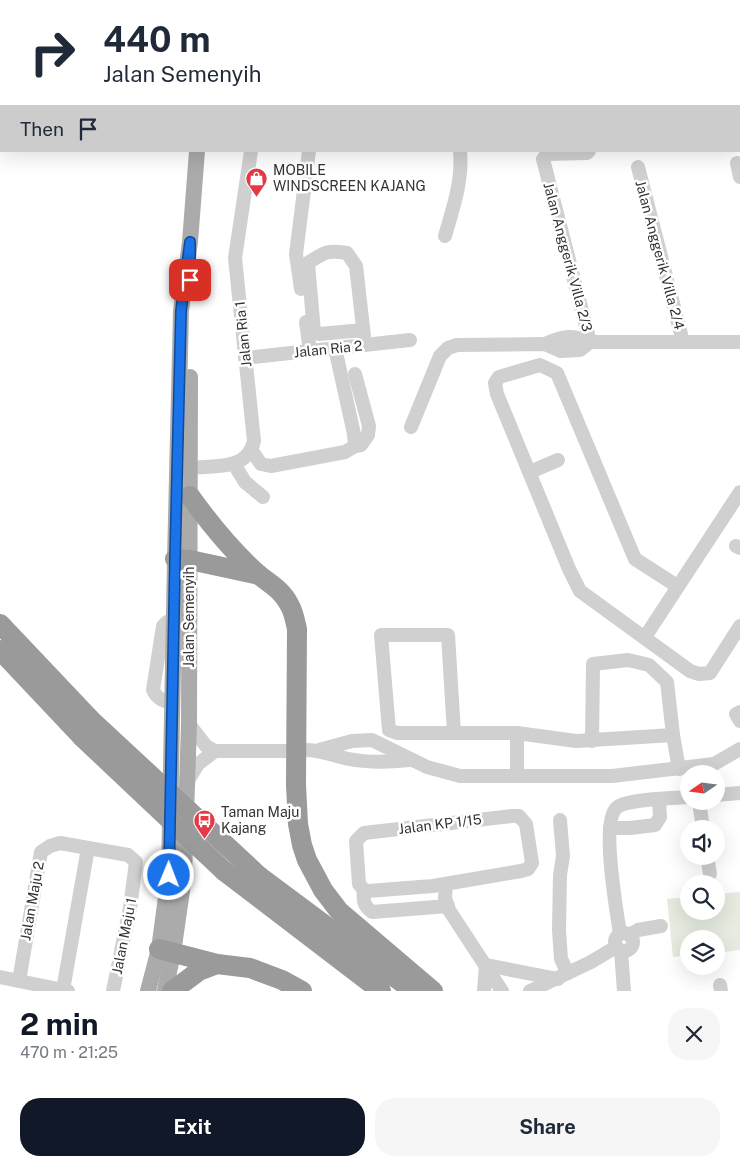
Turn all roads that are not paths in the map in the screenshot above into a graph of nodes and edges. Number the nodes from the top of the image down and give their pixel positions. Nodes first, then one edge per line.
1 (197, 152) edge
2 (251, 152) edge
3 (309, 152) edge
4 (460, 152) edge
5 (575, 152) edge
6 (737, 163) dead end
7 (638, 168) dead end
8 (740, 177) edge
9 (445, 236) dead end
10 (190, 242) junction
11 (363, 330) junction
12 (410, 340) dead end
13 (590, 342) junction
14 (683, 342) junction
15 (740, 342) edge
16 (365, 345) junction
17 (335, 348) junction
18 (310, 351) junction
19 (245, 358) junction
20 (355, 374) dead end
21 (411, 427) dead end
22 (355, 446) junction
23 (252, 451) junction
24 (558, 460) dead end
25 (234, 464) junction
26 (190, 468) junction
27 (530, 472) junction
28 (740, 492) edge
29 (190, 496) junction
30 (263, 497) dead end
31 (182, 559) junction
32 (259, 575) junction
33 (677, 586) junction
34 (0, 624) edge
35 (740, 626) edge
36 (645, 637) junction
37 (0, 650) edge
38 (740, 712) edge
39 (740, 721) edge
40 (86, 728) junction
41 (183, 733) junction
42 (454, 733) junction
43 (517, 733) junction
44 (673, 734) junction
45 (592, 741) junction
46 (740, 749) edge
47 (215, 751) junction
48 (288, 751) dead end
49 (409, 760) junction
50 (679, 768) junction
51 (517, 776) junction
52 (187, 782) junction
53 (740, 794) edge
54 (725, 795) edge
55 (680, 798) edge
56 (659, 800) junction
57 (560, 820) dead end
58 (610, 828) junction
59 (88, 848) junction
60 (128, 856) joint
61 (708, 865) edge
62 (710, 874) dead end
63 (446, 884) junction
64 (364, 890) junction
65 (448, 906) junction
66 (661, 926) dead end
67 (622, 942) junction
68 (166, 951) junction
69 (217, 964) junction
70 (486, 965) junction
71 (563, 976) junction
72 (0, 977) edge
73 (19, 981) junction
74 (66, 990) edge
75 (113, 991) edge
76 (148, 991) edge
77 (165, 991) edge
78 (172, 991) edge
79 (302, 991) edge
80 (381, 991) edge
81 (414, 991) edge
82 (432, 991) edge
83 (484, 991) edge
84 (502, 991) edge
85 (530, 991) edge
86 (624, 991) edge

1 - 10 main road, Jalan Semenyih
2 - 19 street, Jalan Ria 1
3 - 18 street
4 - 9 street
5 - 13 street, Jalan Anggerik Villa 2/3
6 - 8 street
7 - 14 street, Jalan Anggerik Villa 2/4
10 - 26 main road, Jalan Semenyih
10 - 31 main road, Jalan Semenyih
11 - 11 street
11 - 16 street
12 - 16 street, Jalan Ria 2
13 - 14 street
13 - 21 street
14 - 15 street
16 - 17 street, Jalan Ria 2
17 - 18 street, Jalan Ria 2
17 - 22 street
18 - 19 street, Jalan Ria 2
19 - 23 street, Jalan Ria 1
20 - 22 street
22 - 23 street
23 - 25 street
24 - 27 street
25 - 26 street
25 - 30 street
26 - 29 main road, Jalan Semenyih
27 - 33 street
27 - 36 street
28 - 33 street
29 - 31 main road, Jalan Semenyih
29 - 32 highway
31 - 32 highway
31 - 41 main road, Jalan Semenyih
31 - 41 main road, Jalan Semenyih
32 - 82 highway
33 - 36 street
34 - 40 highway
35 - 36 street
37 - 40 highway
38 - 39 street
40 - 80 highway, bridge
40 - 81 highway, bridge
41 - 47 street
41 - 52 main road, Jalan Semenyih
41 - 68 main road, Jalan Semenyih
42 - 42 street
42 - 43 street
43 - 45 street
43 - 51 street
44 - 45 street
44 - 45 street
44 - 50 street
46 - 50 street
47 - 48 street
47 - 52 street
49 - 49 street
49 - 51 street
50 - 51 street
52 - 68 main road, Jalan Semenyih
53 - 54 street
55 - 56 street
56 - 58 street
56 - 58 street
57 - 71 street
58 - 67 street
59 - 60 street, Jalan Maju 2
59 - 73 street, Jalan Maju 2
59 - 74 street
60 - 75 street, Jalan Maju 1
61 - 62 street
63 - 64 street, Jalan KP 1/15
63 - 64 street, Jalan KP 1/15
63 - 65 street
64 - 65 street
65 - 70 street
66 - 67 street
67 - 71 street
67 - 86 street
68 - 69 highway
68 - 76 main road, Jalan Semenyih
68 - 77 main road, Jalan Semenyih
69 - 78 highway
69 - 79 highway
70 - 71 street
70 - 83 street
70 - 84 street
71 - 85 street
72 - 73 street
73 - 74 street

